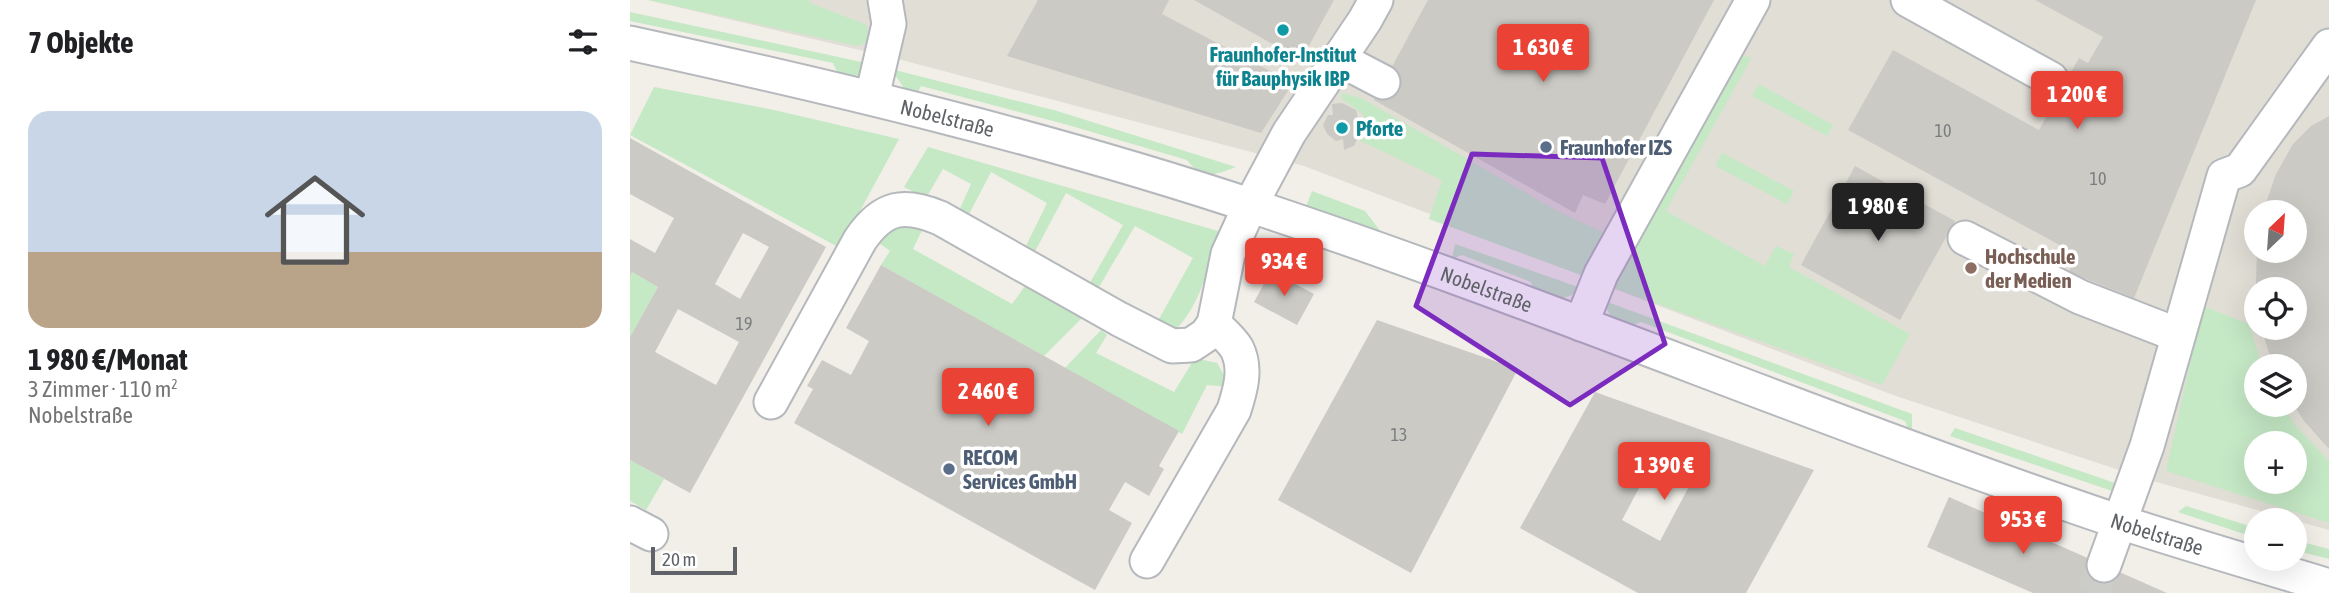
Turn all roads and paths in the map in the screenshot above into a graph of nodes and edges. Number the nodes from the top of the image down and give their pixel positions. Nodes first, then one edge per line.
1 (886, 0) edge
2 (1376, 0) edge
3 (1753, 0) edge
4 (1908, 0) edge
5 (630, 43) edge
6 (2329, 47) edge
7 (1339, 59) junction
8 (2051, 79) dead end
9 (1383, 82) dead end
10 (872, 97) junction
11 (1251, 206) junction
12 (1965, 238) dead end
13 (1214, 324) junction
14 (1581, 324) junction
15 (2178, 335) junction
16 (771, 402) dead end
17 (2121, 522) junction
18 (1147, 561) dead end
19 (2104, 565) tunnel mouth
20 (2329, 586) edge

1 - 10 street
2 - 7 street
3 - 14 street
4 - 8 street
5 - 10 street, Nobelstraße
6 - 15 street
7 - 9 street
7 - 11 street
10 - 11 street, Nobelstraße
11 - 13 street
11 - 14 street, Nobelstraße
12 - 15 street
13 - 16 street
13 - 18 street
14 - 17 street, Nobelstraße
15 - 17 street
17 - 19 street
17 - 20 street, Nobelstraße

